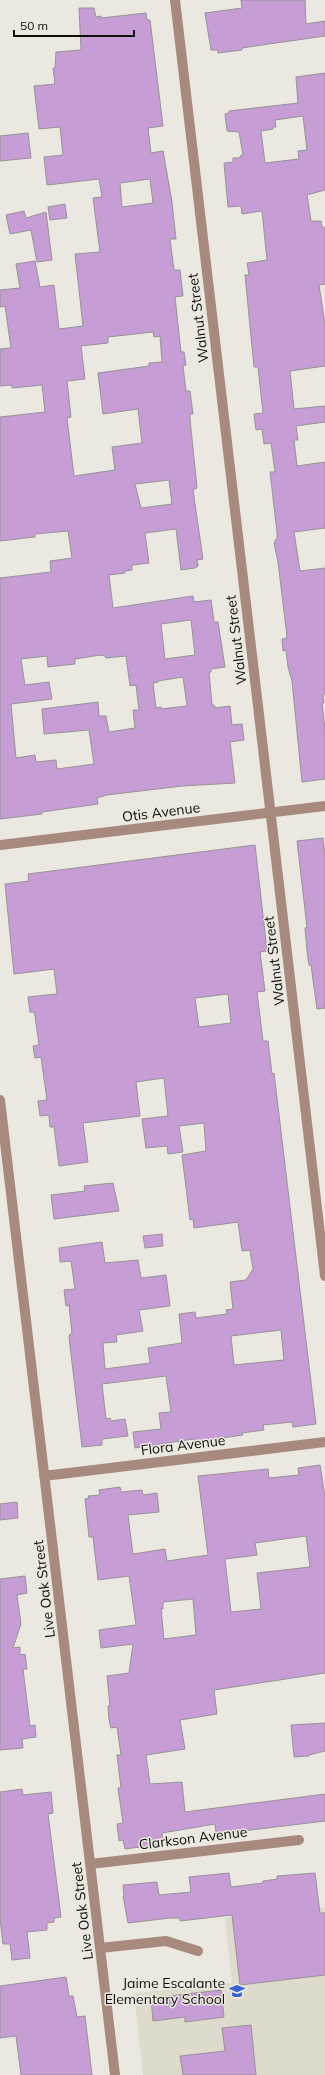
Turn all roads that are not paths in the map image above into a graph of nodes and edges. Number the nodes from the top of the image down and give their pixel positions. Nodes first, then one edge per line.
1 (175, 0) edge
2 (325, 806) edge
3 (270, 812) junction
4 (0, 845) edge
5 (0, 1100) edge
6 (325, 1276) edge
7 (325, 1442) edge
8 (44, 1476) junction
9 (300, 1840) dead end
10 (90, 1864) junction
11 (100, 1948) junction
12 (198, 1951) dead end
13 (115, 2075) edge

1 - 3 street, Walnut Street
2 - 3 street, Otis Avenue
3 - 4 street, Otis Avenue
3 - 6 street, Walnut Street
5 - 8 street, Live Oak Street
7 - 8 street, Flora Avenue
8 - 10 street, Live Oak Street
9 - 10 street, Clarkson Avenue
10 - 11 street, Live Oak Street
11 - 12 street
11 - 13 street, Live Oak Street

